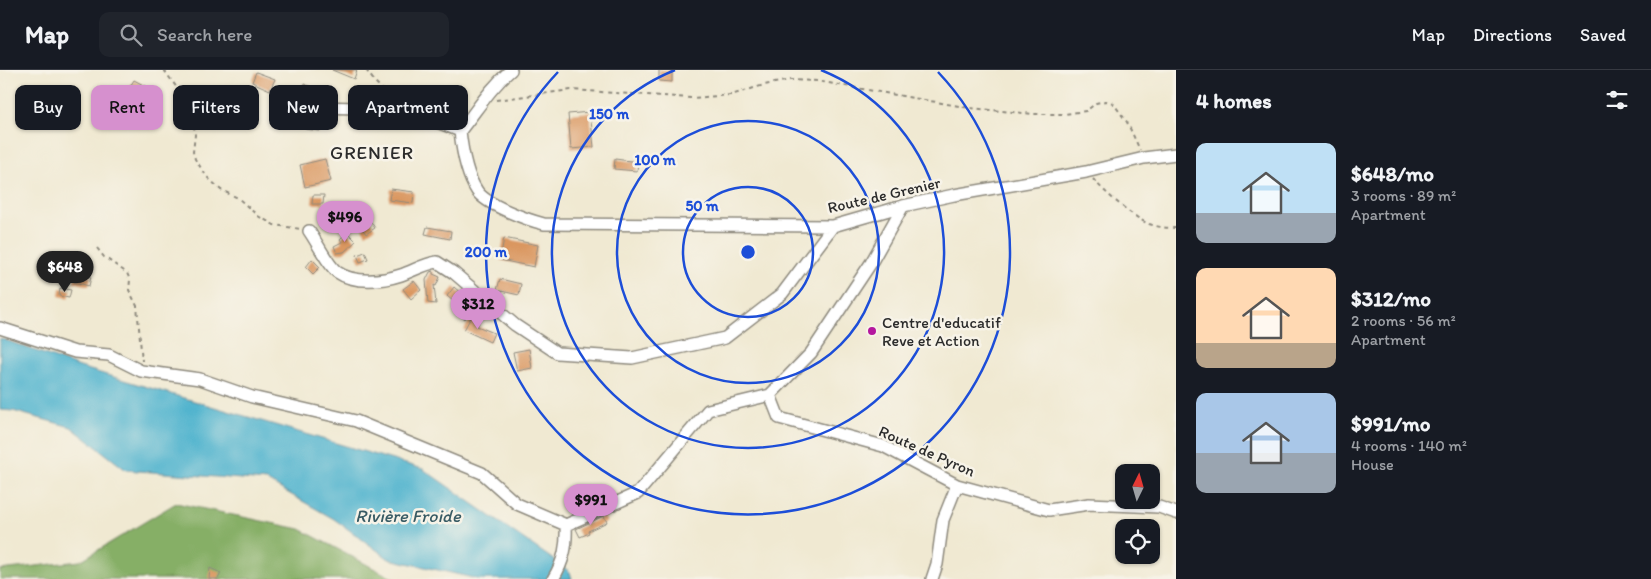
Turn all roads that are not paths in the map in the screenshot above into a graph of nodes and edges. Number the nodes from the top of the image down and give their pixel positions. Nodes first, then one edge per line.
1 (511, 70) edge
2 (338, 108) edge
3 (460, 131) junction
4 (1176, 154) edge
5 (903, 206) junction
6 (833, 226) junction
7 (309, 231) road end
8 (0, 328) edge
9 (770, 395) junction
10 (957, 485) junction
11 (1176, 513) edge
12 (566, 525) junction
13 (553, 579) edge
14 (932, 579) edge

1 - 3 street
2 - 3 street
3 - 6 street, Route de Grenier
4 - 5 street, Route de Grenier
5 - 6 street, Route de Grenier
5 - 9 street
6 - 7 street
8 - 12 street
9 - 10 street, Route de Pyron
9 - 12 street
10 - 11 street, Route de Pyron
10 - 14 street
12 - 13 street

